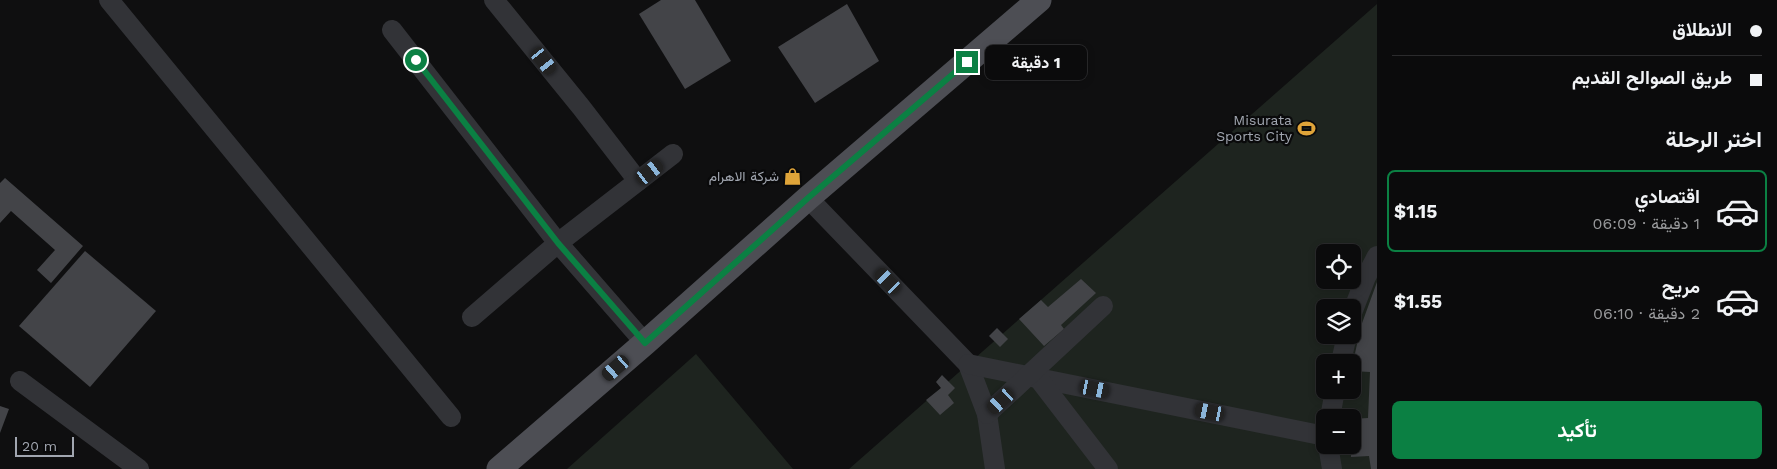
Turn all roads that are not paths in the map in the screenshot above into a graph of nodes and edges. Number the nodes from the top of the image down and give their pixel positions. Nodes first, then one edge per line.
1 (109, 0) edge
2 (494, 0) edge
3 (1039, 0) edge
4 (392, 30) dead end
5 (673, 154) dead end
6 (638, 181) junction
7 (808, 198) junction
8 (558, 243) junction
9 (1377, 256) edge
10 (1357, 299) edge
11 (1103, 306) dead end
12 (472, 317) dead end
13 (645, 343) junction
14 (968, 364) junction
15 (1033, 377) junction
16 (20, 381) dead end
17 (987, 414) junction
18 (452, 416) dead end
19 (1316, 434) edge
20 (1330, 454) edge
21 (140, 469) edge
22 (499, 469) edge
23 (995, 469) edge
24 (1108, 469) edge
25 (1332, 469) edge

1 - 18 street
2 - 6 street
3 - 7 main road
4 - 8 street
5 - 6 street
6 - 8 street
7 - 13 main road
7 - 14 street
8 - 12 street
8 - 13 street
9 - 10 street
11 - 15 street
13 - 22 main road
14 - 15 street
14 - 17 street
15 - 17 street
15 - 19 street
15 - 24 street
16 - 21 street
17 - 23 street
20 - 25 street

